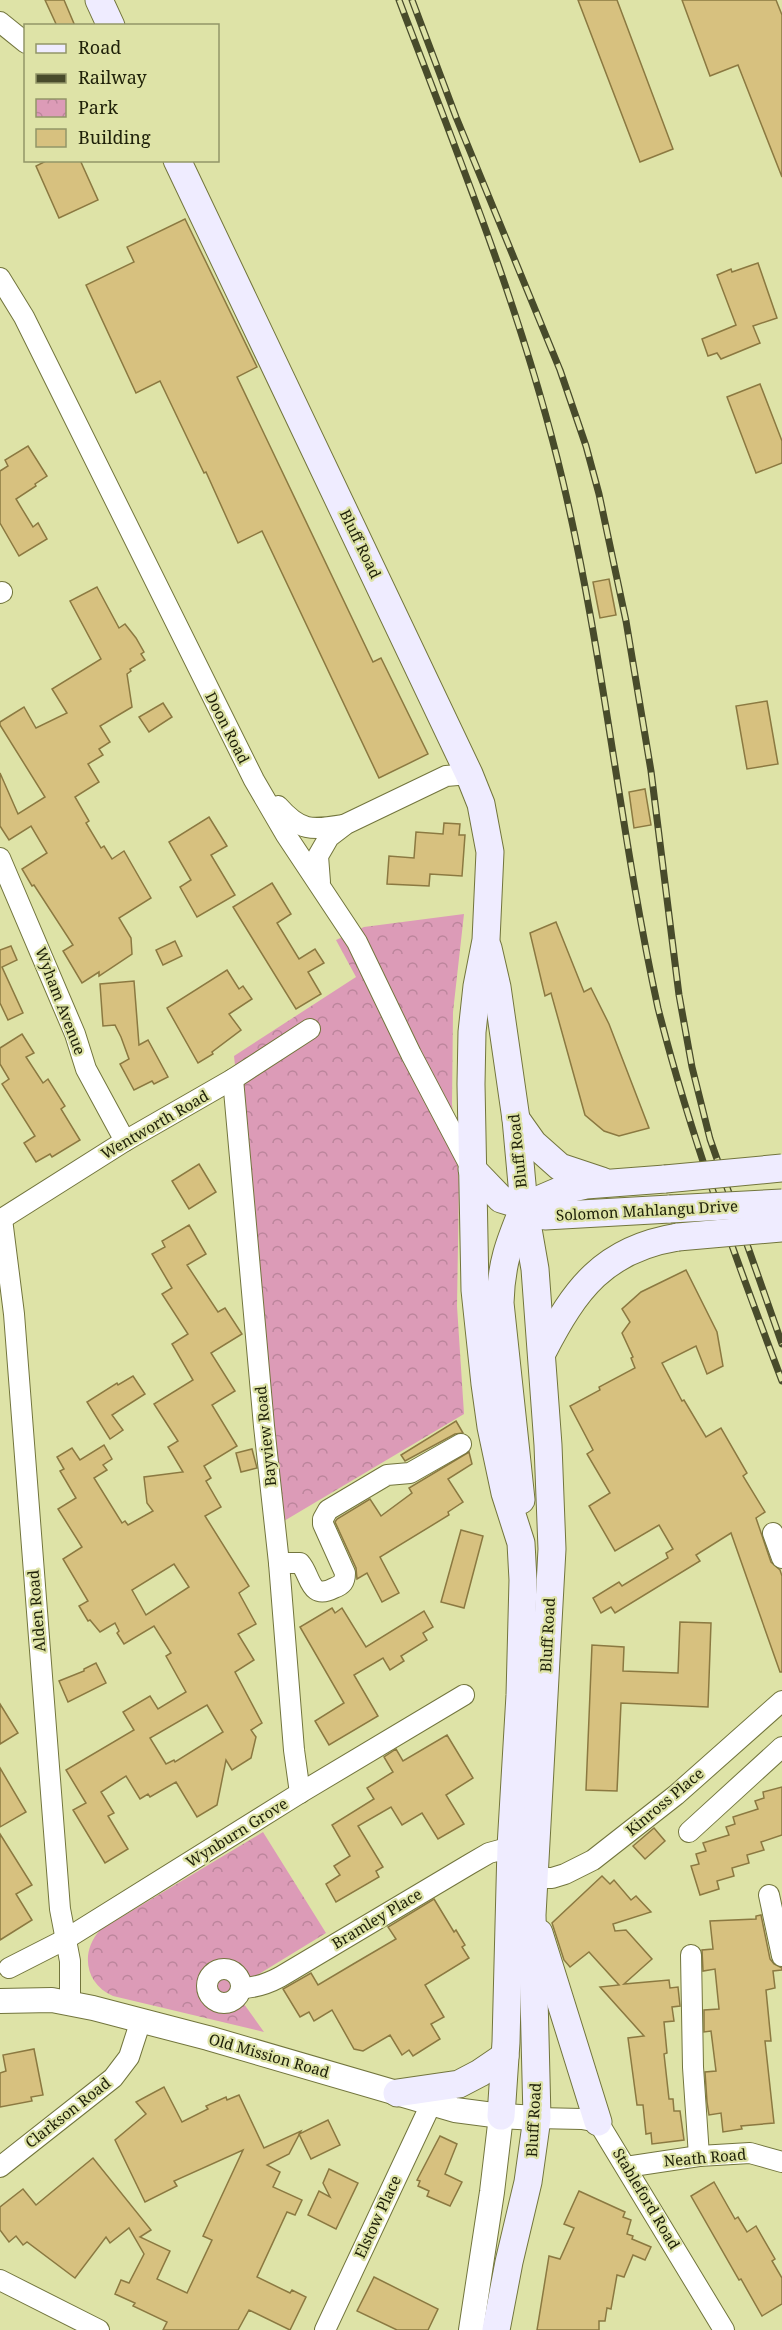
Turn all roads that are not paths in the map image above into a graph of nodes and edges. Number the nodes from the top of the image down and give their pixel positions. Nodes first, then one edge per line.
1 (99, 0) edge
2 (0, 22) edge
3 (110, 24) edge
4 (24, 40) edge
5 (178, 162) edge
6 (0, 278) edge
7 (469, 774) junction
8 (254, 780) junction
9 (346, 824) junction
10 (0, 858) edge
11 (320, 886) junction
12 (486, 940) junction
13 (310, 1029) dead end
14 (234, 1079) junction
15 (516, 1119) junction
16 (125, 1141) junction
17 (782, 1168) edge
18 (472, 1169) junction
19 (612, 1184) junction
20 (782, 1203) edge
21 (524, 1206) junction
22 (1, 1219) edge
23 (782, 1228) edge
24 (543, 1351) junction
25 (460, 1444) dead end
26 (773, 1533) dead end
27 (521, 1543) junction
28 (782, 1558) edge
29 (279, 1563) junction
30 (464, 1695) dead end
31 (779, 1709) edge
32 (782, 1747) edge
33 (300, 1793) junction
34 (688, 1832) dead end
35 (511, 1847) junction
36 (534, 1878) junction
37 (769, 1895) dead end
38 (532, 1915) junction
39 (66, 1939) junction
40 (691, 1955) dead end
41 (782, 1956) edge
42 (9, 1968) dead end
43 (241, 1988) dead end
44 (0, 2001) edge
45 (70, 2003) junction
46 (141, 2020) junction
47 (505, 2056) junction
48 (397, 2093) junction
49 (431, 2104) junction
50 (501, 2116) junction
51 (537, 2118) junction
52 (598, 2122) junction
53 (699, 2156) junction
54 (782, 2162) edge
55 (0, 2167) edge
56 (626, 2167) junction
57 (0, 2280) edge
58 (99, 2330) edge
59 (325, 2330) edge
60 (471, 2330) edge
61 (496, 2330) edge
62 (724, 2330) edge

1 - 3 main road
2 - 4 street
5 - 7 main road, Bluff Road
6 - 8 street, Doon Road
7 - 9 street
7 - 12 main road, Bluff Road
8 - 9 street
8 - 11 street, Doon Road
9 - 11 street
10 - 16 street, Wyham Avenue
11 - 18 street, Doon Road
12 - 15 main road, Bluff Road
12 - 18 main road, Bluff Road
13 - 14 street, Wentworth Road
14 - 16 street, Wentworth Road
14 - 29 street, Bayview Road
15 - 19 main road
15 - 21 main road, Bluff Road
16 - 22 street, Wentworth Road
17 - 19 main road, Solomon Mahlangu Drive, bridge
18 - 21 main road
18 - 27 main road, Bluff Road
19 - 21 main road, Solomon Mahlangu Drive
20 - 21 main road, Solomon Mahlangu Drive, bridge
21 - 24 main road, Bluff Road
21 - 27 main road
22 - 39 street, Alden Road
23 - 24 main road, bridge
24 - 36 main road, Bluff Road
25 - 29 street
26 - 28 street
27 - 35 main road, Bluff Road
29 - 33 street, Bayview Road
30 - 33 street, Wynburn Grove
31 - 36 street, Kinross Place
32 - 34 street
33 - 39 street, Wynburn Grove
35 - 43 street, Bramley Place
35 - 47 main road, Bluff Road
36 - 38 main road, Bluff Road
37 - 41 street
38 - 51 main road, Bluff Road
38 - 52 main road
39 - 42 street, Wynburn Grove
39 - 45 street, Alden Road
40 - 53 street
44 - 45 street, Old Mission Road
45 - 46 street, Old Mission Road
46 - 48 street, Old Mission Road
46 - 55 street, Clarkson Road
47 - 48 main road
47 - 50 main road, Bluff Road
48 - 49 street, Old Mission Road
49 - 50 street, Old Mission Road
49 - 59 street, Elstow Place
50 - 51 street, Old Mission Road
50 - 60 street, Bluff Road
51 - 52 street
51 - 61 main road, Bluff Road
52 - 56 street, Stableford Road
53 - 54 street, Neath Road
53 - 56 street, Neath Road
56 - 62 street, Stableford Road
57 - 58 street

